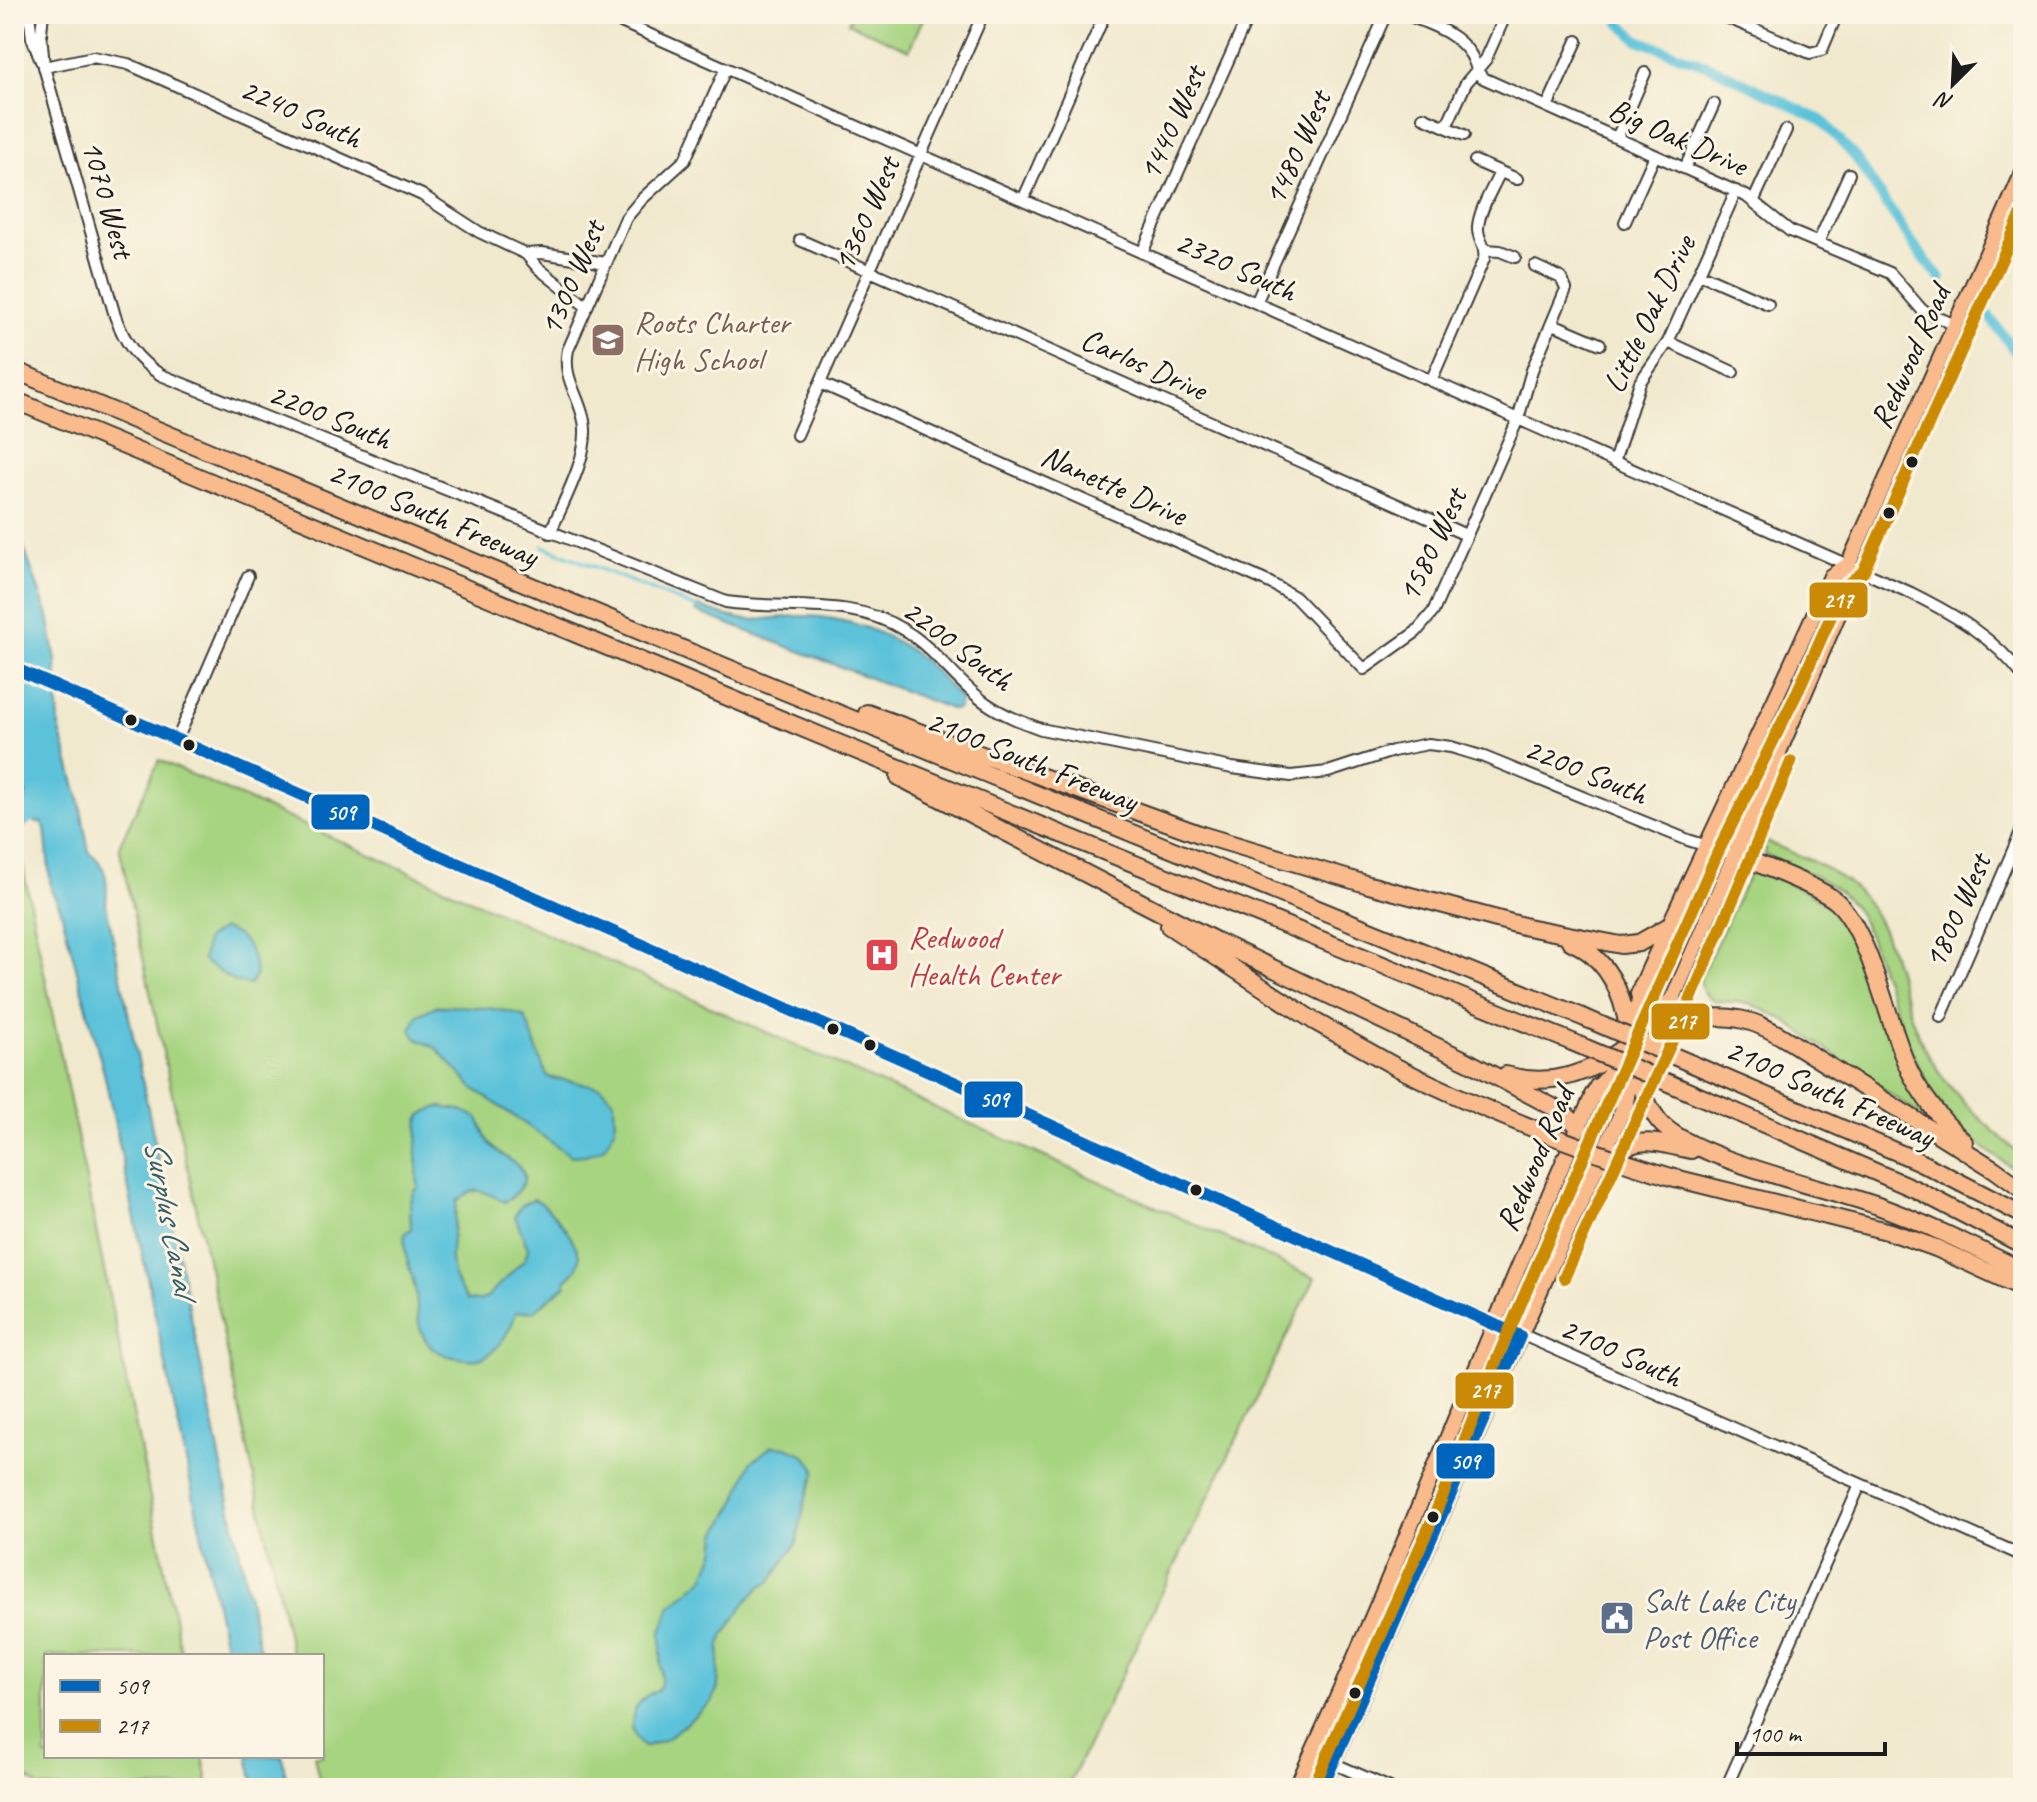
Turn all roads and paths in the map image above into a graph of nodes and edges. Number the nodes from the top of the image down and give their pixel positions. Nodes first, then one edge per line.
1 (29, 14) edge
2 (43, 14) edge
3 (603, 14) edge
4 (983, 14) edge
5 (1105, 14) edge
6 (1249, 14) edge
7 (1386, 14) edge
8 (1405, 14) edge
9 (1506, 14) edge
10 (1719, 14) edge
11 (1837, 14) edge
12 (1577, 41) dead end
13 (44, 67) junction
14 (726, 68) junction
15 (1476, 70) junction
16 (1645, 73) dead end
17 (1714, 104) dead end
18 (1547, 107) junction
19 (1423, 117) dead end
20 (1446, 127) junction
21 (1786, 130) dead end
22 (1464, 135) dead end
23 (1617, 138) junction
24 (920, 155) junction
25 (1655, 155) junction
26 (1475, 161) dead end
27 (1685, 168) junction
28 (1500, 172) junction
29 (2023, 172) edge
30 (1849, 174) dead end
31 (1517, 179) dead end
32 (1736, 191) junction
33 (1023, 200) junction
34 (1754, 200) junction
35 (2003, 216) junction
36 (1625, 222) dead end
37 (2023, 225) edge
38 (800, 240) dead end
39 (1818, 243) junction
40 (1486, 250) junction
41 (1142, 253) junction
42 (526, 254) junction
43 (1515, 257) dead end
44 (606, 263) junction
45 (1535, 266) dead end
46 (869, 271) junction
47 (1700, 274) junction
48 (1256, 303) junction
49 (1768, 304) dead end
50 (587, 307) junction
51 (1553, 324) junction
52 (1955, 325) junction
53 (1668, 342) junction
54 (127, 344) joint
55 (1600, 344) dead end
56 (14, 358) edge
57 (14, 370) edge
58 (1733, 372) dead end
59 (1431, 381) junction
60 (820, 383) junction
61 (14, 400) edge
62 (1518, 419) junction
63 (138, 422) junction
64 (797, 435) dead end
65 (1614, 462) junction
66 (550, 533) junction
67 (1466, 535) junction
68 (1848, 565) junction
69 (248, 576) dead end
70 (712, 661) junction
71 (14, 668) edge
72 (1364, 669) joint
73 (2023, 676) edge
74 (177, 740) junction
75 (838, 743) junction
76 (2023, 827) edge
77 (1704, 845) junction
78 (1736, 855) junction
79 (1100, 882) junction
80 (1669, 926) junction
81 (1527, 927) junction
82 (1642, 986) junction
83 (1673, 999) junction
84 (1941, 1017) dead end
85 (1626, 1022) junction
86 (1655, 1039) junction
87 (1633, 1047) junction
88 (1609, 1059) junction
89 (1467, 1061) junction
90 (1639, 1077) junction
91 (1593, 1095) junction
92 (1623, 1111) junction
93 (1579, 1127) junction
94 (1728, 1159) junction
95 (1598, 1164) junction
96 (1994, 1169) junction
97 (2023, 1190) edge
98 (2023, 1215) edge
99 (2023, 1245) edge
100 (2023, 1271) edge
101 (2023, 1288) edge
102 (1495, 1324) junction
103 (1520, 1336) junction
104 (1860, 1485) junction
105 (2023, 1556) edge
106 (1312, 1754) junction
107 (1333, 1763) junction
108 (1296, 1788) edge
109 (1322, 1788) edge
110 (1390, 1788) edge
111 (1726, 1788) edge

1 - 13 street, 1070 West
2 - 13 street, 1070 West
3 - 14 street, 2320 South
4 - 24 street, 1360 West
5 - 33 street
6 - 41 street, 1440 West
7 - 48 street, 1480 West
8 - 15 street
9 - 15 street
10 - 11 street
12 - 18 street
13 - 42 street, 2240 South
13 - 54 street, 1070 West
14 - 24 street, 2320 South
14 - 44 street, 1300 West
15 - 18 street, Big Oak Drive
15 - 20 street
16 - 23 street
17 - 27 street
18 - 23 street, Big Oak Drive
19 - 20 street
20 - 22 street
21 - 34 street
23 - 25 street, Big Oak Drive
24 - 33 street, 2320 South
24 - 46 street, 1360 West
25 - 27 street, Big Oak Drive
25 - 36 street
26 - 28 street
27 - 32 street, Big Oak Drive
28 - 31 street
28 - 40 street
29 - 35 main road, Redwood Road
30 - 39 street
32 - 34 street, Big Oak Drive
32 - 47 street, Little Oak Drive
33 - 41 street, 2320 South
34 - 39 street, Big Oak Drive
35 - 37 street
35 - 52 main road, Redwood Road
38 - 46 street, Carlos Drive
39 - 52 street, Big Oak Drive
40 - 43 street
40 - 59 street
41 - 48 street, 2320 South
42 - 44 street, 2240 South
42 - 50 street, 2240 South
44 - 50 street, 1300 West
45 - 51 street, 1580 West
46 - 60 street, 1360 West
46 - 67 street, Carlos Drive
47 - 49 street
47 - 53 street, Little Oak Drive
48 - 59 street, 2320 South
50 - 66 street, 1300 West
51 - 55 street
51 - 62 street, 1580 West
52 - 68 main road, Redwood Road
53 - 58 street
53 - 65 street, Little Oak Drive
54 - 66 street, 2200 South
56 - 63 highway
57 - 63 highway, 2100 South Freeway
59 - 62 street, 2320 South
60 - 64 street, 1360 West
60 - 72 street, Nanette Drive
61 - 75 highway, 2100 South Freeway
62 - 65 street, 2320 South
62 - 67 street, 1580 West
63 - 70 highway, 2100 South Freeway
65 - 68 street, 2320 South
66 - 77 street, 2200 South
67 - 72 street, 1580 West
68 - 73 street, 2320 South
68 - 77 main road, Redwood Road
68 - 78 main road, Redwood Road
69 - 74 street
70 - 81 highway
70 - 98 highway, 2100 South Freeway, bridge
71 - 74 street, 2100 South
74 - 102 street, 2100 South
75 - 79 highway
75 - 99 highway, 2100 South Freeway, bridge
76 - 84 street, 1800 West
77 - 78 street, 2200 South
77 - 80 main road, Redwood Road
78 - 83 main road, Redwood Road
78 - 96 highway
79 - 89 highway
79 - 101 highway, bridge
80 - 81 highway
80 - 82 main road, Redwood Road
81 - 85 highway
82 - 85 main road, Redwood Road
82 - 87 highway
83 - 86 main road, Redwood Road
83 - 87 highway
85 - 87 highway
85 - 88 main road, Redwood Road
86 - 87 highway
86 - 90 main road, Redwood Road
86 - 96 highway
87 - 88 highway
87 - 90 highway
87 - 91 highway
87 - 92 highway
88 - 89 highway
88 - 91 main road, Redwood Road
89 - 93 highway
90 - 92 main road, Redwood Road
90 - 94 highway
91 - 93 main road, Redwood Road
92 - 95 main road, Redwood Road
93 - 102 main road, Redwood Road
94 - 95 highway
94 - 100 highway
95 - 103 main road, Redwood Road
96 - 97 highway
102 - 103 street, 2100 South
102 - 106 main road, Redwood Road
103 - 104 street, 2100 South
103 - 107 main road, Redwood Road
104 - 105 street, 2100 South
104 - 111 street
106 - 107 street
106 - 108 main road, Redwood Road
107 - 109 main road, Redwood Road
107 - 110 street

